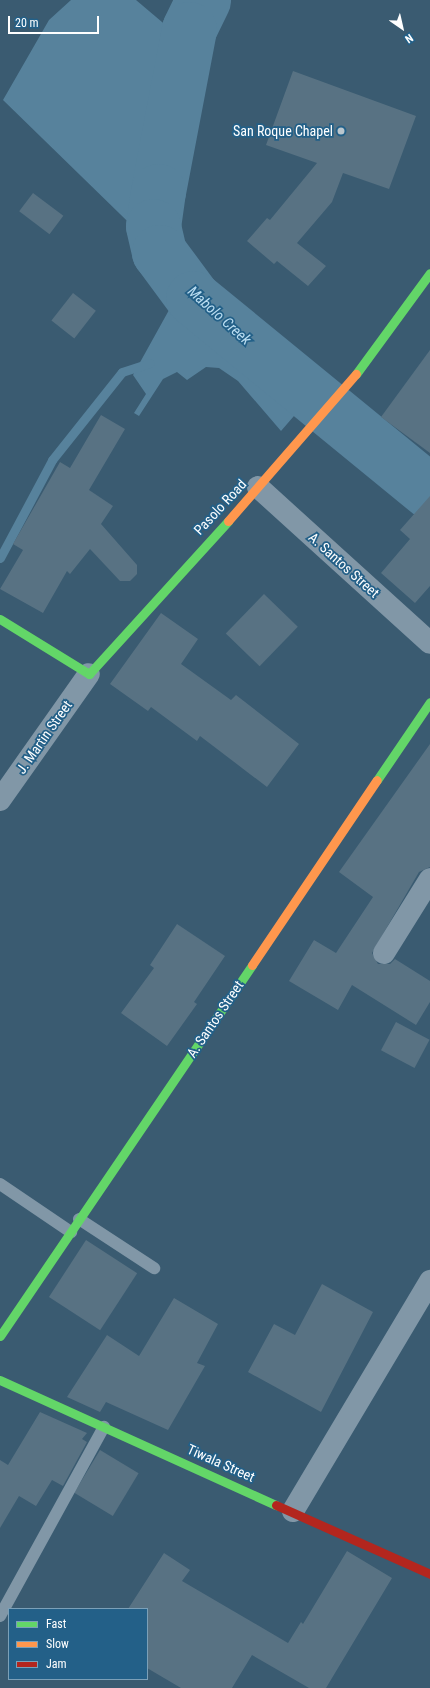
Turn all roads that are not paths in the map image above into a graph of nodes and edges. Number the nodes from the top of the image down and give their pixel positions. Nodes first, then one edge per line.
1 (430, 274) edge
2 (258, 487) junction
3 (0, 619) edge
4 (430, 643) edge
5 (89, 674) junction
6 (430, 702) edge
7 (0, 800) edge
8 (430, 879) edge
9 (384, 954) dead end
10 (0, 1184) edge
11 (79, 1219) junction
12 (71, 1232) junction
13 (154, 1268) dead end
14 (430, 1281) edge
15 (0, 1336) edge
16 (0, 1380) edge
17 (104, 1427) junction
18 (293, 1511) junction
19 (430, 1574) edge
20 (0, 1616) edge

1 - 2 street, Pasolo Road
2 - 4 street, A. Santos Street
2 - 5 street, Pasolo Road
3 - 5 street
5 - 7 street, J. Martin Street
6 - 11 street, A. Santos Street
8 - 9 street
10 - 12 lane
11 - 12 street, A. Santos Street
11 - 13 lane
12 - 15 street, A. Santos Street
14 - 18 street
16 - 17 street, Tiwala Street
17 - 18 street, Tiwala Street
17 - 20 lane
18 - 19 street, Tiwala Street

